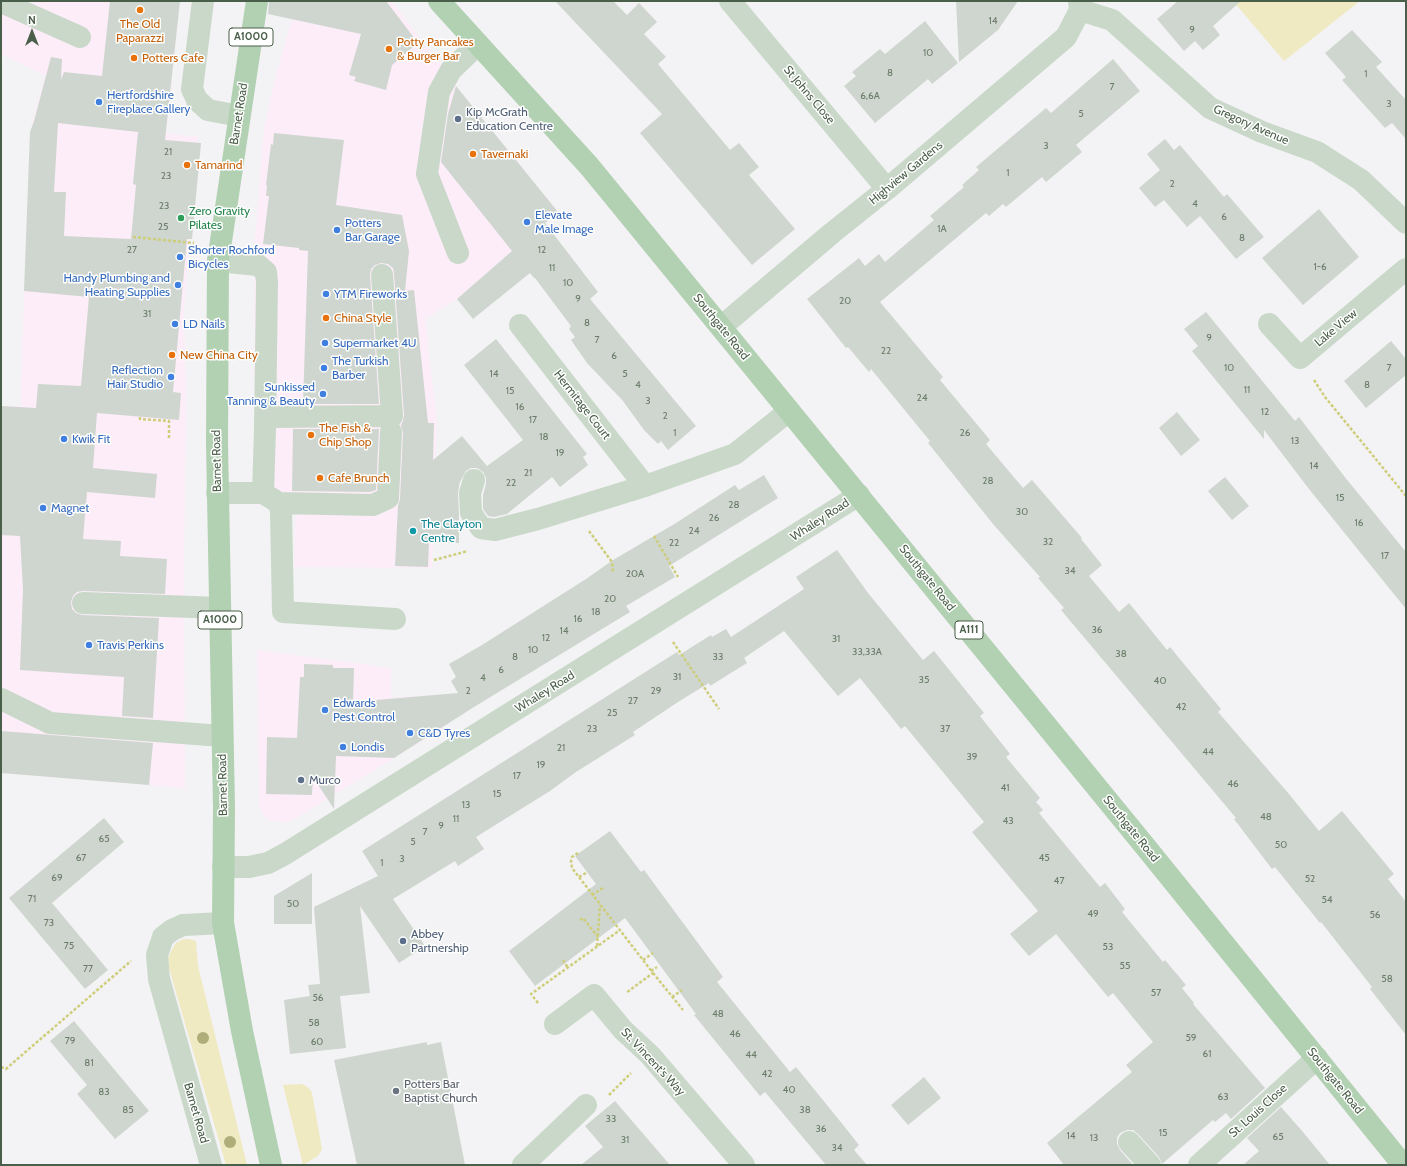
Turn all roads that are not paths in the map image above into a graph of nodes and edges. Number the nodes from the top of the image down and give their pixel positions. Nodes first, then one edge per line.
1 (203, 1) edge
2 (257, 1) edge
3 (439, 1) edge
4 (730, 1) edge
5 (1104, 1) edge
6 (1, 2) edge
7 (1080, 6) edge
8 (80, 37) dead end
9 (478, 44) junction
10 (239, 116) junction
11 (887, 189) junction
12 (1406, 222) edge
13 (219, 253) junction
14 (458, 253) dead end
15 (1406, 269) edge
16 (382, 275) dead end
17 (1269, 324) dead end
18 (520, 325) dead end
19 (721, 327) junction
20 (789, 411) junction
21 (265, 416) junction
22 (391, 432) dead end
23 (474, 480) dead end
24 (644, 486) junction
25 (217, 493) junction
26 (859, 495) junction
27 (271, 498) junction
28 (83, 603) dead end
29 (220, 608) junction
30 (395, 619) dead end
31 (1, 698) edge
32 (222, 736) junction
33 (223, 867) junction
34 (223, 923) junction
35 (555, 1024) road end
36 (1317, 1058) junction
37 (586, 1105) road end
38 (1129, 1142) dead end
39 (211, 1165) edge
40 (271, 1165) edge
41 (523, 1165) edge
42 (744, 1165) edge
43 (1150, 1165) edge
44 (1199, 1165) edge
45 (1403, 1165) edge

1 - 10 street
2 - 10 main road, Barnet Road / A1000
3 - 9 main road, Southgate Road / A111
4 - 11 street, St Johns Close
5 - 7 street
6 - 8 street
7 - 11 street, Highview Gardens
7 - 12 street, Gregory Avenue
9 - 14 street
9 - 19 main road, Southgate Road / A111
10 - 13 main road, Barnet Road / A1000
11 - 19 street, Highview Gardens
13 - 21 street
13 - 25 main road, Barnet Road / A1000
15 - 17 street, Lake View
16 - 21 street
18 - 24 street, Hermitage Court
19 - 20 main road, Southgate Road / A111
20 - 24 street
20 - 26 main road, Southgate Road / A111
21 - 27 street
22 - 27 street
23 - 24 street
25 - 27 street
25 - 29 main road, Barnet Road / A1000
26 - 33 street, Whaley Road
26 - 36 main road, Southgate Road / A111
27 - 30 street
28 - 29 street
29 - 32 main road, Barnet Road / A1000
31 - 32 street
32 - 33 main road, Barnet Road / A1000
33 - 34 main road, Barnet Road / A1000
34 - 39 street, Barnet Road
34 - 40 main road, Barnet Road / A1000
35 - 42 street, St. Vincent's Way
36 - 44 street, St. Louis Close
36 - 45 main road, Southgate Road / A111
37 - 41 street
38 - 43 street

